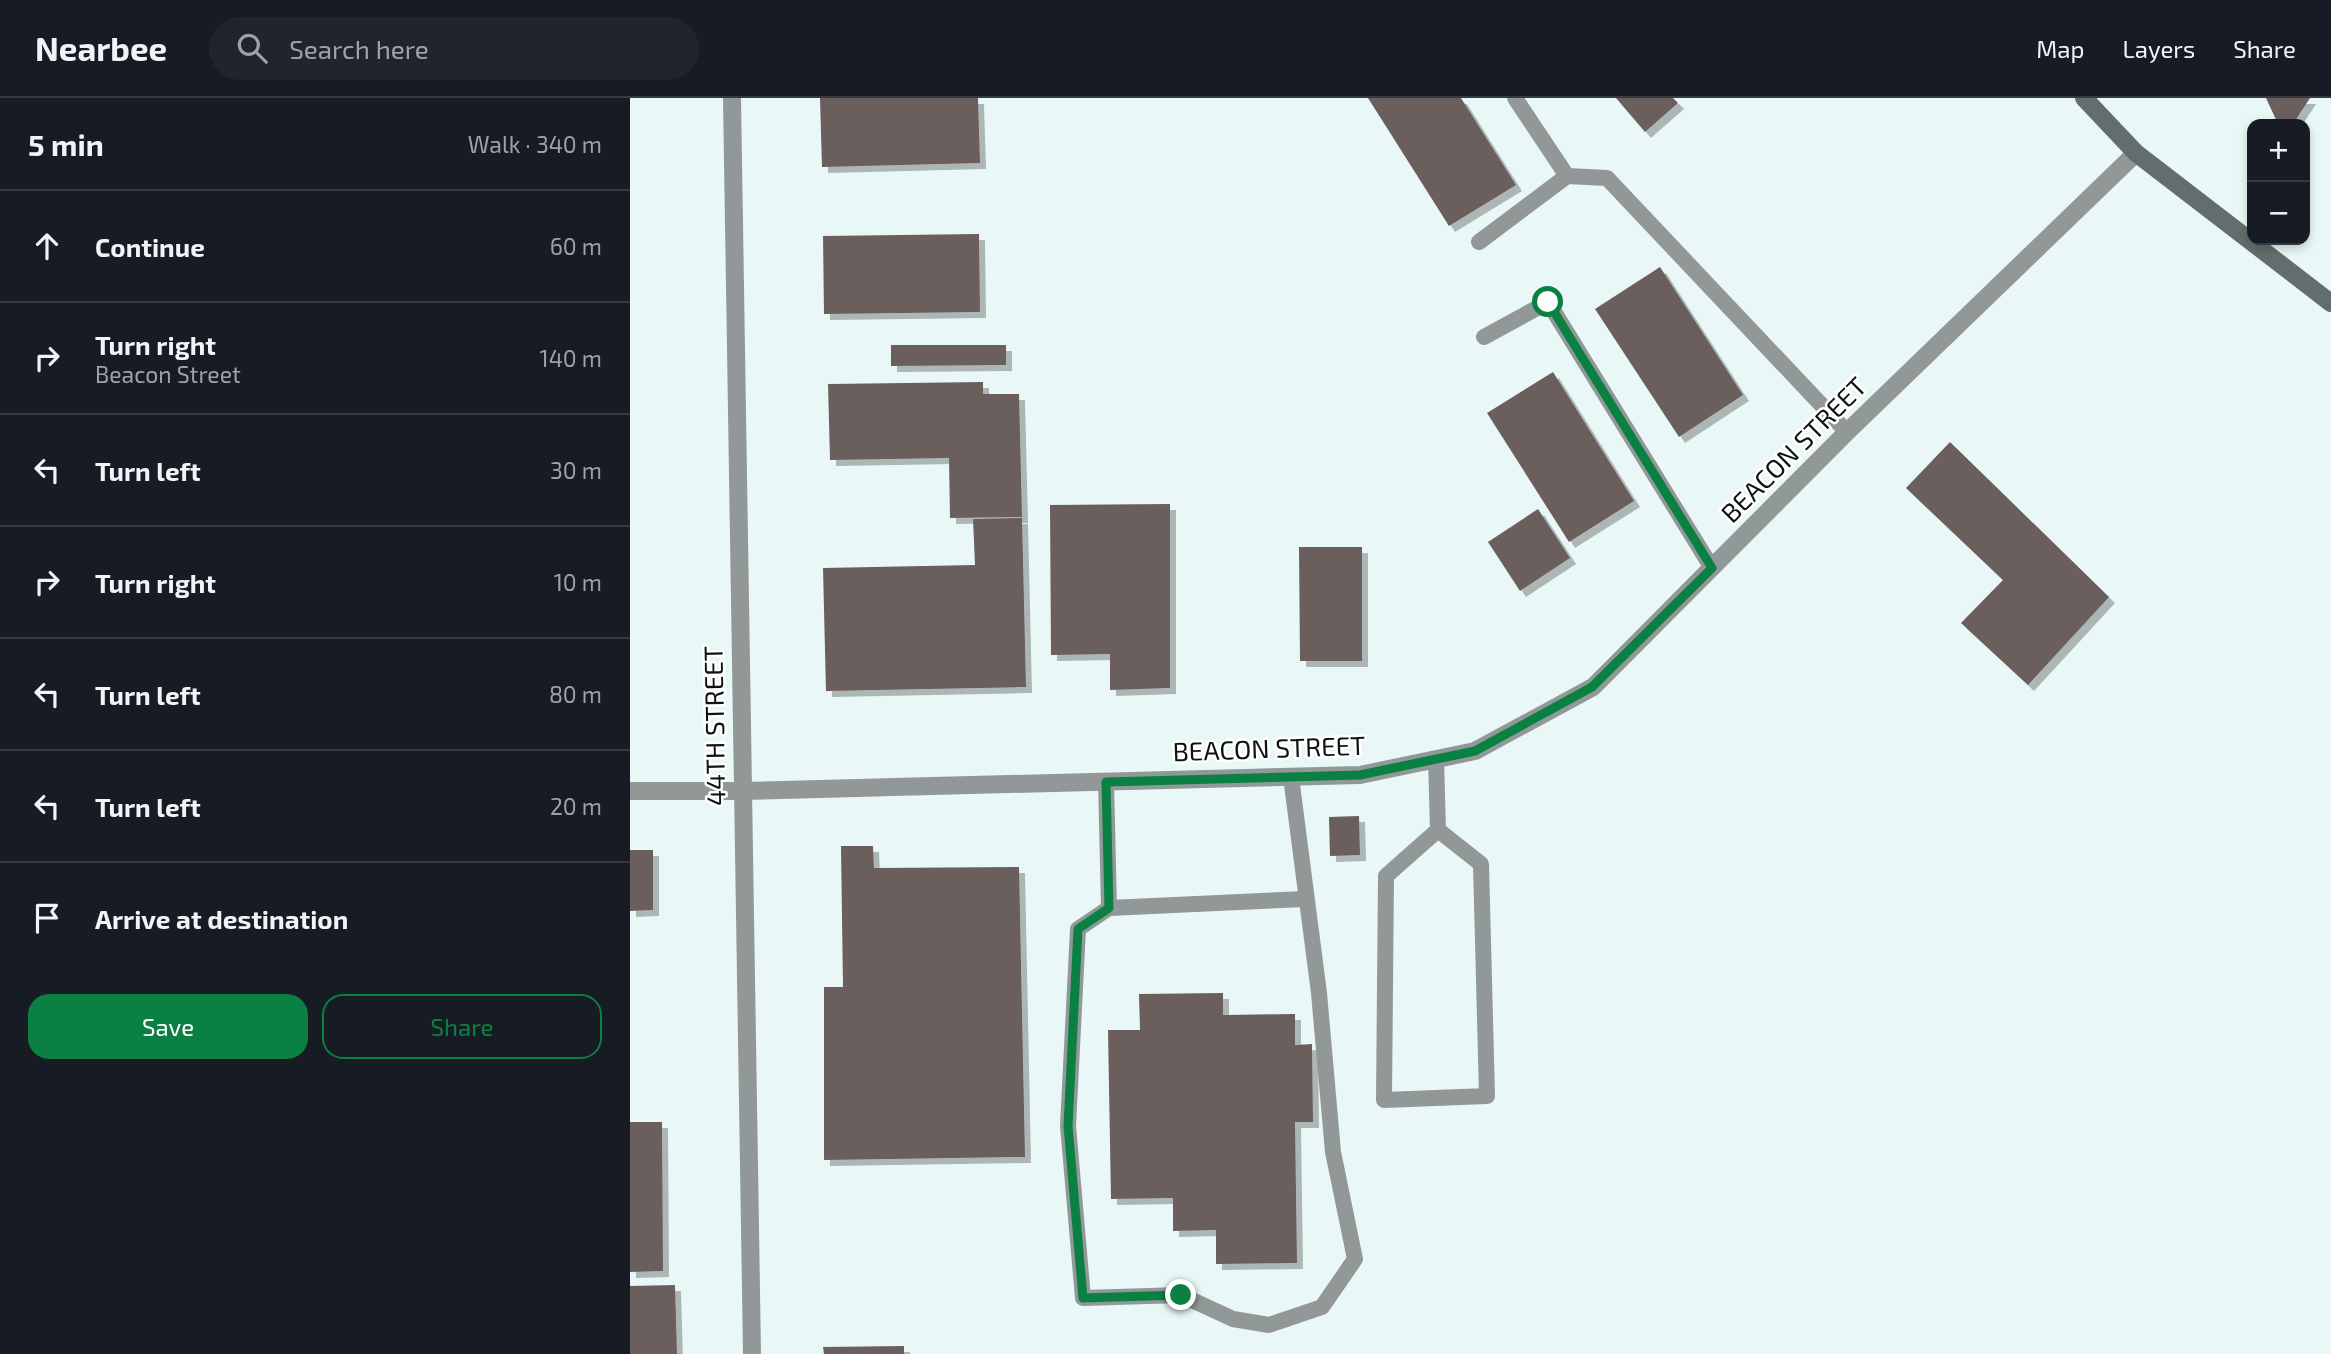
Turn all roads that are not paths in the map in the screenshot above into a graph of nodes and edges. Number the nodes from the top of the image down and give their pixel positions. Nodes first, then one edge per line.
1 (732, 98) edge
2 (1515, 98) edge
3 (2084, 98) edge
4 (2136, 153) junction
5 (1567, 176) junction
6 (1479, 242) dead end
7 (2331, 303) edge
8 (1484, 337) dead end
9 (1847, 432) junction
10 (1712, 568) junction
11 (1436, 759) junction
12 (1291, 777) junction
13 (1106, 782) junction
14 (630, 791) edge
15 (742, 791) junction
16 (1438, 830) junction
17 (1305, 899) junction
18 (1109, 908) junction
19 (752, 1354) edge

1 - 15 street, 44TH STREET
2 - 5 lane
3 - 4 main road
4 - 7 main road
4 - 9 street, BEACON STREET
5 - 6 lane
5 - 9 lane
8 - 10 lane
9 - 10 street, BEACON STREET
10 - 11 street, BEACON STREET
11 - 12 street, BEACON STREET
11 - 16 lane
12 - 13 street, BEACON STREET
12 - 17 lane
13 - 15 street, BEACON STREET
13 - 18 lane
14 - 15 street, BEACON STREET
15 - 19 street, 44TH STREET
16 - 16 lane
17 - 18 lane
17 - 18 lane

